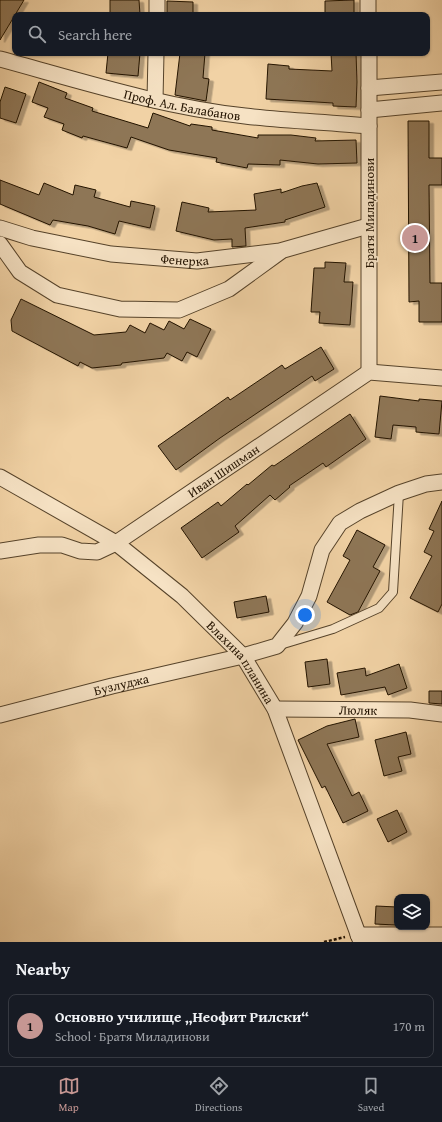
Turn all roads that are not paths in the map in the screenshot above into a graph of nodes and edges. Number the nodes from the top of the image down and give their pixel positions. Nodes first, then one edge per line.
1 (157, 0) edge
2 (368, 0) edge
3 (157, 12) edge
4 (368, 12) edge
5 (156, 56) edge
6 (369, 56) edge
7 (0, 59) edge
8 (442, 82) edge
9 (369, 88) junction
10 (155, 100) junction
11 (442, 103) edge
12 (370, 110) junction
13 (369, 126) junction
14 (368, 226) junction
15 (0, 228) edge
16 (0, 244) edge
17 (280, 252) junction
18 (369, 372) junction
19 (442, 378) edge
20 (0, 477) edge
21 (442, 482) edge
22 (399, 493) junction
23 (116, 543) junction
24 (0, 551) edge
25 (277, 646) junction
26 (243, 656) junction
27 (275, 709) junction
28 (442, 714) edge
29 (0, 715) edge
30 (442, 935) edge
31 (360, 938) edge

1 - 3 street
2 - 4 street
5 - 10 street
6 - 9 street, Братя Миладинови
7 - 10 street, Проф. Ал. Балабанов
8 - 9 street
9 - 12 street, Братя Миладинови
10 - 13 street, Проф. Ал. Балабанов
11 - 12 street
12 - 13 street, Братя Миладинови
13 - 14 street, Братя Миладинови
14 - 17 street, Фенерка
14 - 18 street, Братя Миладинови
15 - 17 street, Фенерка
16 - 17 street
18 - 19 street
18 - 23 street, Иван Шишман
20 - 23 street, Влахина планина
21 - 22 street
22 - 25 street
22 - 25 lane
23 - 24 street, Иван Шишман
23 - 26 street, Влахина планина
25 - 26 street, Бузлуджа
26 - 27 street, Влахина планина
26 - 29 street, Бузлуджа
27 - 28 street, Люляк
27 - 31 street, Влахина планина
30 - 31 street

